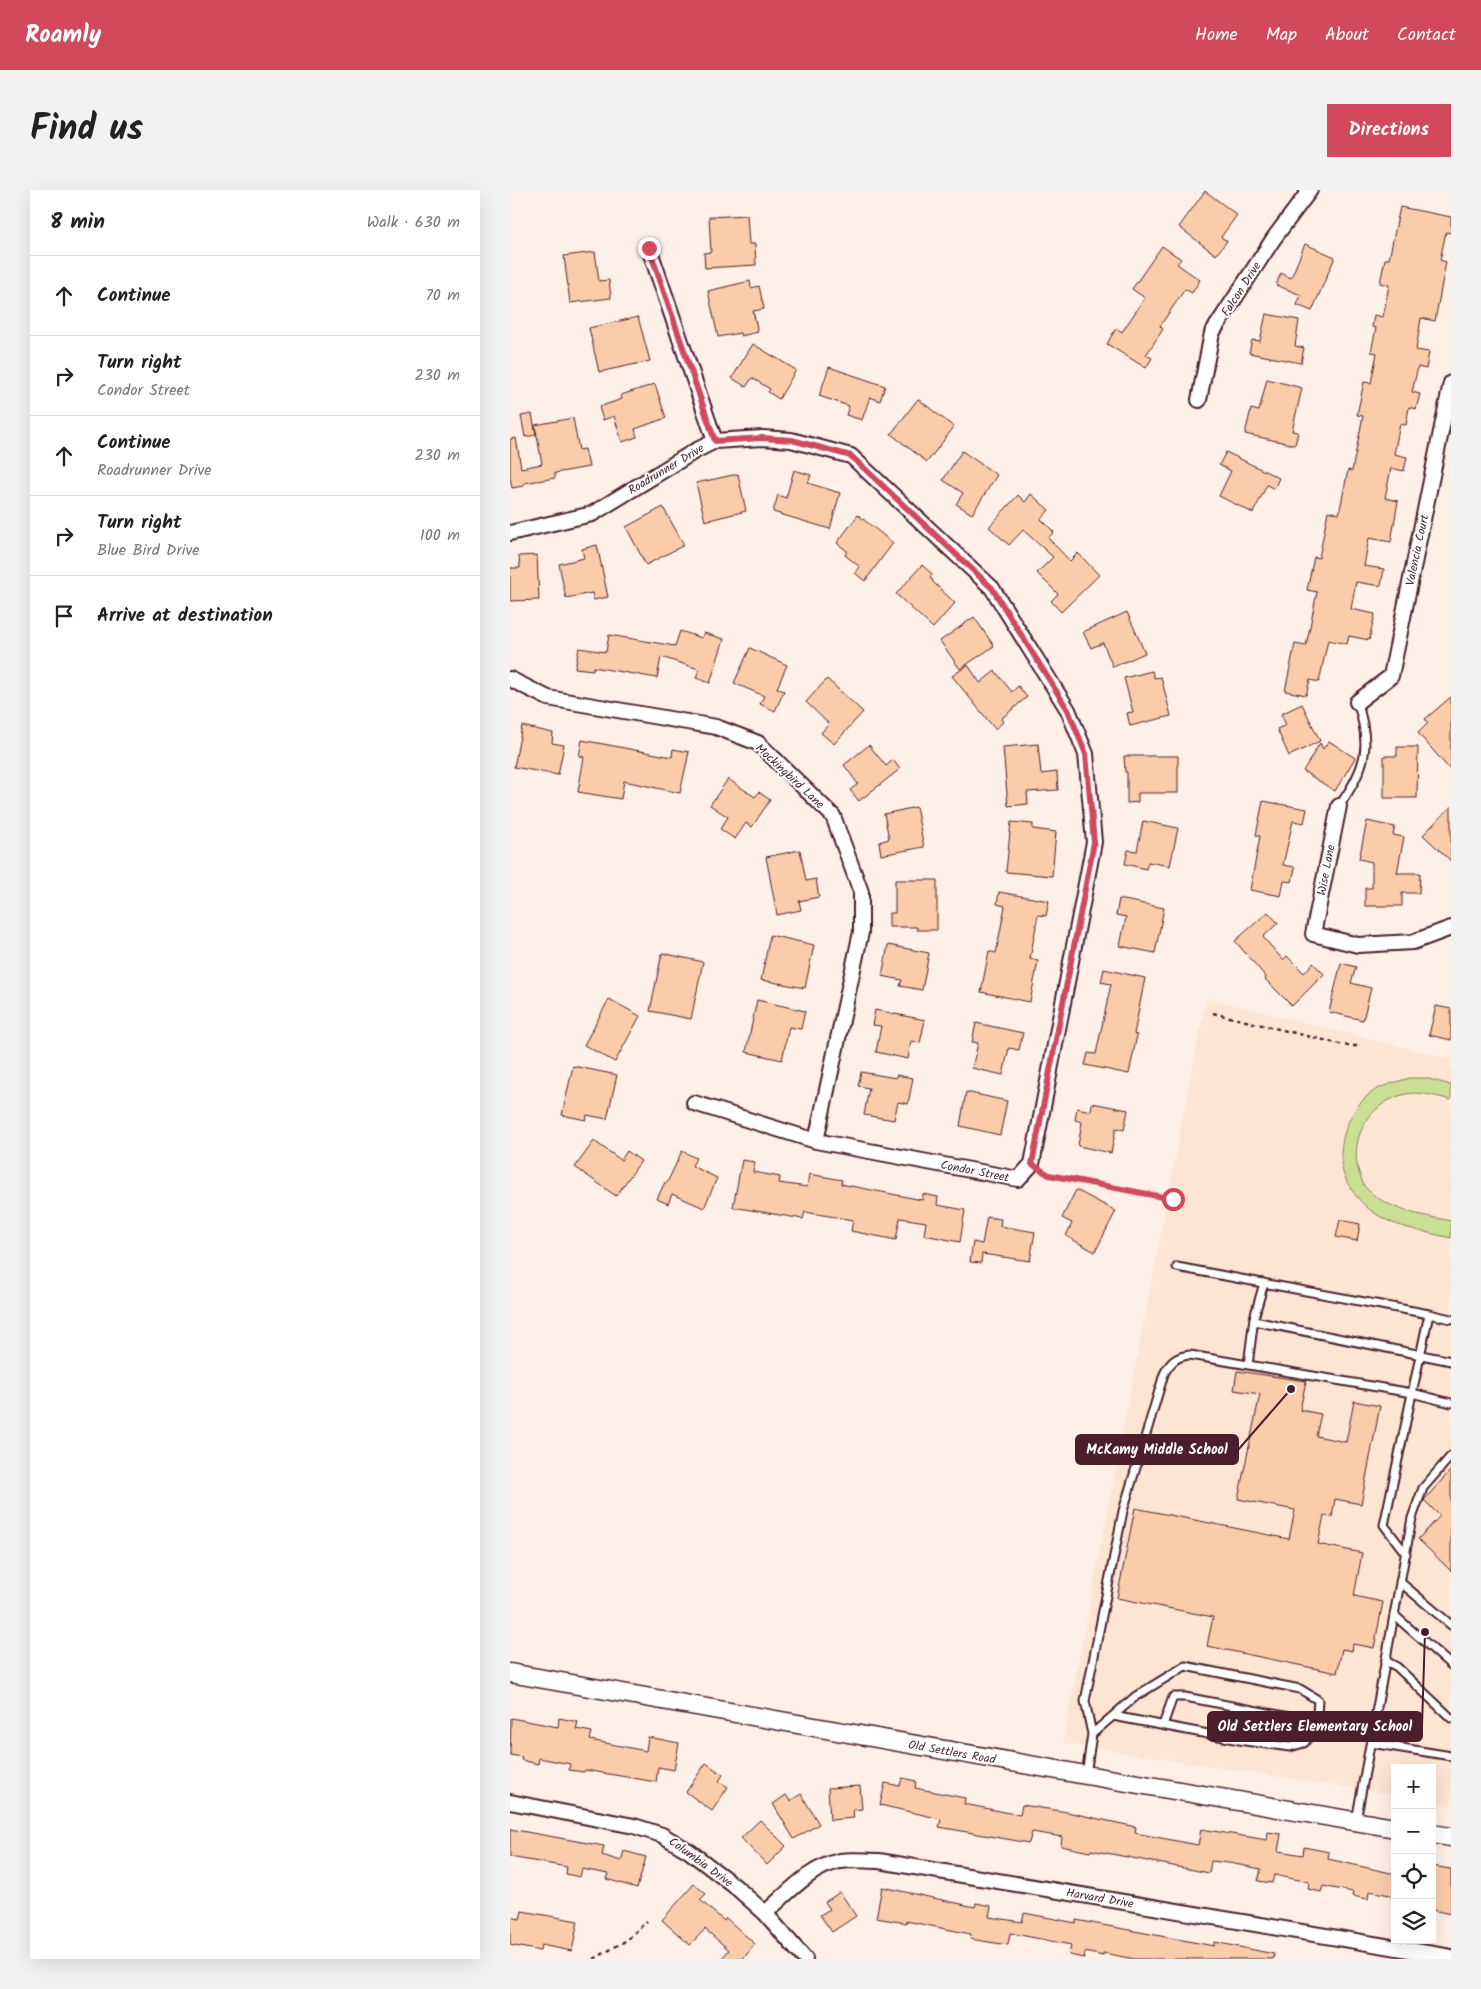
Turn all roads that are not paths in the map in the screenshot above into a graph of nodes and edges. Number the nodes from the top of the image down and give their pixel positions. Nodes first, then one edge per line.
1 (1310, 190) edge
2 (649, 248) dead end
3 (1451, 383) edge
4 (1199, 400) dead end
5 (715, 441) junction
6 (510, 532) edge
7 (510, 680) edge
8 (1357, 702) joint
9 (1339, 806) joint
10 (1451, 928) edge
11 (694, 1103) dead end
12 (816, 1141) junction
13 (1032, 1164) joint
14 (1177, 1267) dead end
15 (1264, 1283) junction
16 (1429, 1314) junction
17 (1451, 1320) edge
18 (1254, 1321) junction
19 (1420, 1354) junction
20 (1451, 1361) edge
21 (1248, 1365) junction
22 (1412, 1393) junction
23 (1451, 1402) edge
24 (1451, 1456) edge
25 (1406, 1554) junction
26 (1400, 1582) junction
27 (1394, 1615) junction
28 (1451, 1625) edge
29 (1386, 1661) junction
30 (1451, 1665) edge
31 (510, 1673) edge
32 (1113, 1716) junction
33 (1451, 1718) edge
34 (1316, 1722) junction
35 (1164, 1725) junction
36 (1092, 1734) junction
37 (1371, 1743) junction
38 (1451, 1756) edge
39 (1086, 1776) junction
40 (510, 1802) edge
41 (1356, 1821) junction
42 (1391, 1827) edge
43 (1436, 1835) edge
44 (1451, 1837) edge
45 (765, 1913) junction
46 (1451, 1957) edge
47 (805, 1959) edge

1 - 4 street, Falcon Drive
2 - 5 street
3 - 8 street, Valencia Court
5 - 6 street, Roadrunner Drive
5 - 13 street, Roadrunner Drive
7 - 12 street, Mockingbird Lane
8 - 9 lane
9 - 10 street, Wise Lane
11 - 12 street, Condor Street
12 - 13 street, Condor Street
14 - 15 lane
15 - 16 lane
15 - 18 lane
16 - 17 lane
16 - 19 lane
18 - 19 lane
18 - 21 lane
19 - 20 lane
19 - 22 lane
21 - 22 lane
21 - 36 lane
22 - 23 lane
22 - 25 lane
24 - 25 lane
25 - 26 lane
26 - 27 lane
26 - 28 lane
27 - 29 lane
27 - 30 lane
29 - 33 lane
29 - 37 lane
31 - 39 street, Old Settlers Road
32 - 34 lane
32 - 35 lane
32 - 36 lane
34 - 35 lane
34 - 35 lane
36 - 39 lane
37 - 38 lane
37 - 41 lane
39 - 41 street, Old Settlers Road
40 - 45 street, Columbia Drive
41 - 42 street, Old Settlers Road
43 - 44 street
45 - 46 street, Harvard Drive
45 - 47 street, Columbia Drive

